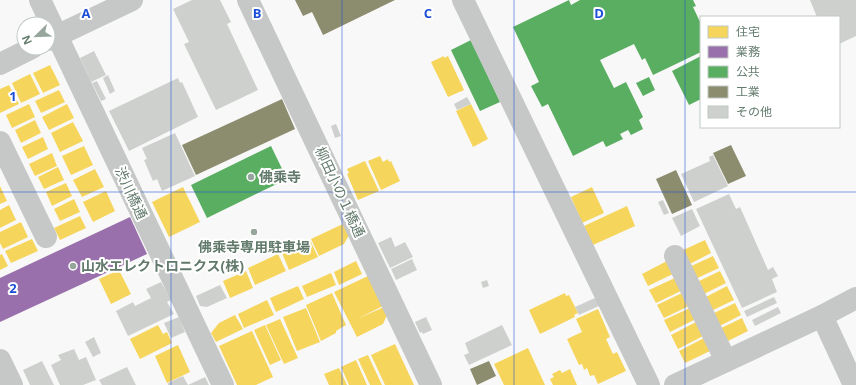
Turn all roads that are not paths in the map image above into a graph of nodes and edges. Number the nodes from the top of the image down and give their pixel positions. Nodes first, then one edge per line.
1 (40, 0) edge
2 (132, 0) edge
3 (248, 0) edge
4 (463, 0) edge
5 (45, 16) edge
6 (56, 36) edge
7 (56, 46) edge
8 (16, 56) edge
9 (0, 64) edge
10 (0, 142) edge
11 (46, 237) dead end
12 (675, 256) dead end
13 (856, 298) edge
14 (822, 316) junction
15 (0, 360) edge
16 (726, 361) junction
17 (12, 385) edge
18 (223, 385) edge
19 (432, 385) edge
20 (649, 385) edge
21 (675, 385) edge
22 (854, 385) edge

1 - 5 street, 渋川橋通
2 - 6 street
3 - 19 street, 柳田小の１橋通
4 - 20 street
7 - 18 street, 渋川橋通
8 - 9 street
10 - 11 street
12 - 16 street
13 - 14 street
14 - 16 street
14 - 22 street
15 - 17 street
16 - 21 street

